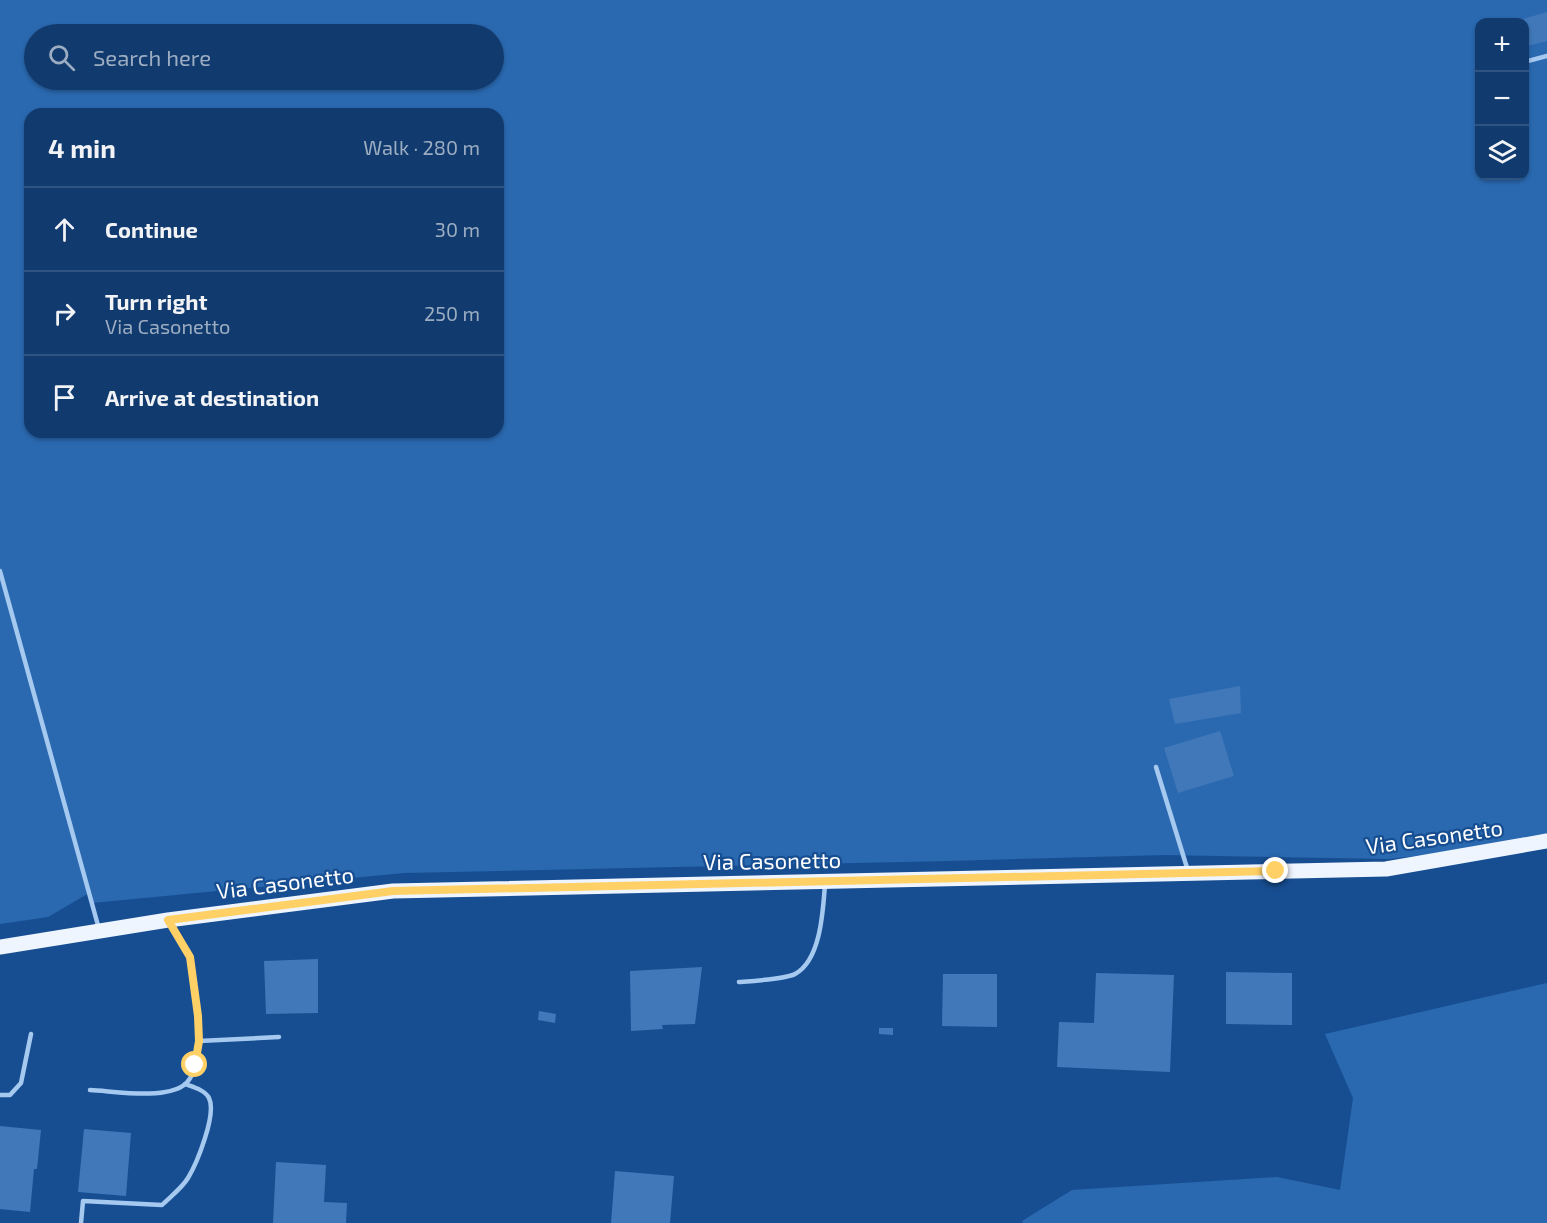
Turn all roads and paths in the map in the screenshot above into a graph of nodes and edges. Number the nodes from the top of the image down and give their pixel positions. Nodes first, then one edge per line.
1 (1547, 56) edge
2 (1529, 61) edge
3 (0, 572) edge
4 (1156, 767) dead end
5 (1547, 841) edge
6 (1188, 873) junction
7 (826, 881) junction
8 (168, 920) junction
9 (99, 931) junction
10 (0, 947) edge
11 (739, 982) dead end
12 (31, 1034) dead end
13 (279, 1037) dead end
14 (199, 1041) junction
15 (185, 1084) junction
16 (90, 1090) dead end
17 (0, 1095) edge
18 (81, 1223) edge

1 - 2 lane
3 - 9 lane
4 - 6 lane
5 - 6 main road, Via Casonetto
6 - 7 main road, Via Casonetto
7 - 8 main road, Via Casonetto
7 - 11 lane
8 - 9 main road, Via Casonetto
8 - 14 lane
9 - 10 main road, Via Casonetto
12 - 17 lane
13 - 14 lane
14 - 15 lane
15 - 16 lane
15 - 18 lane

